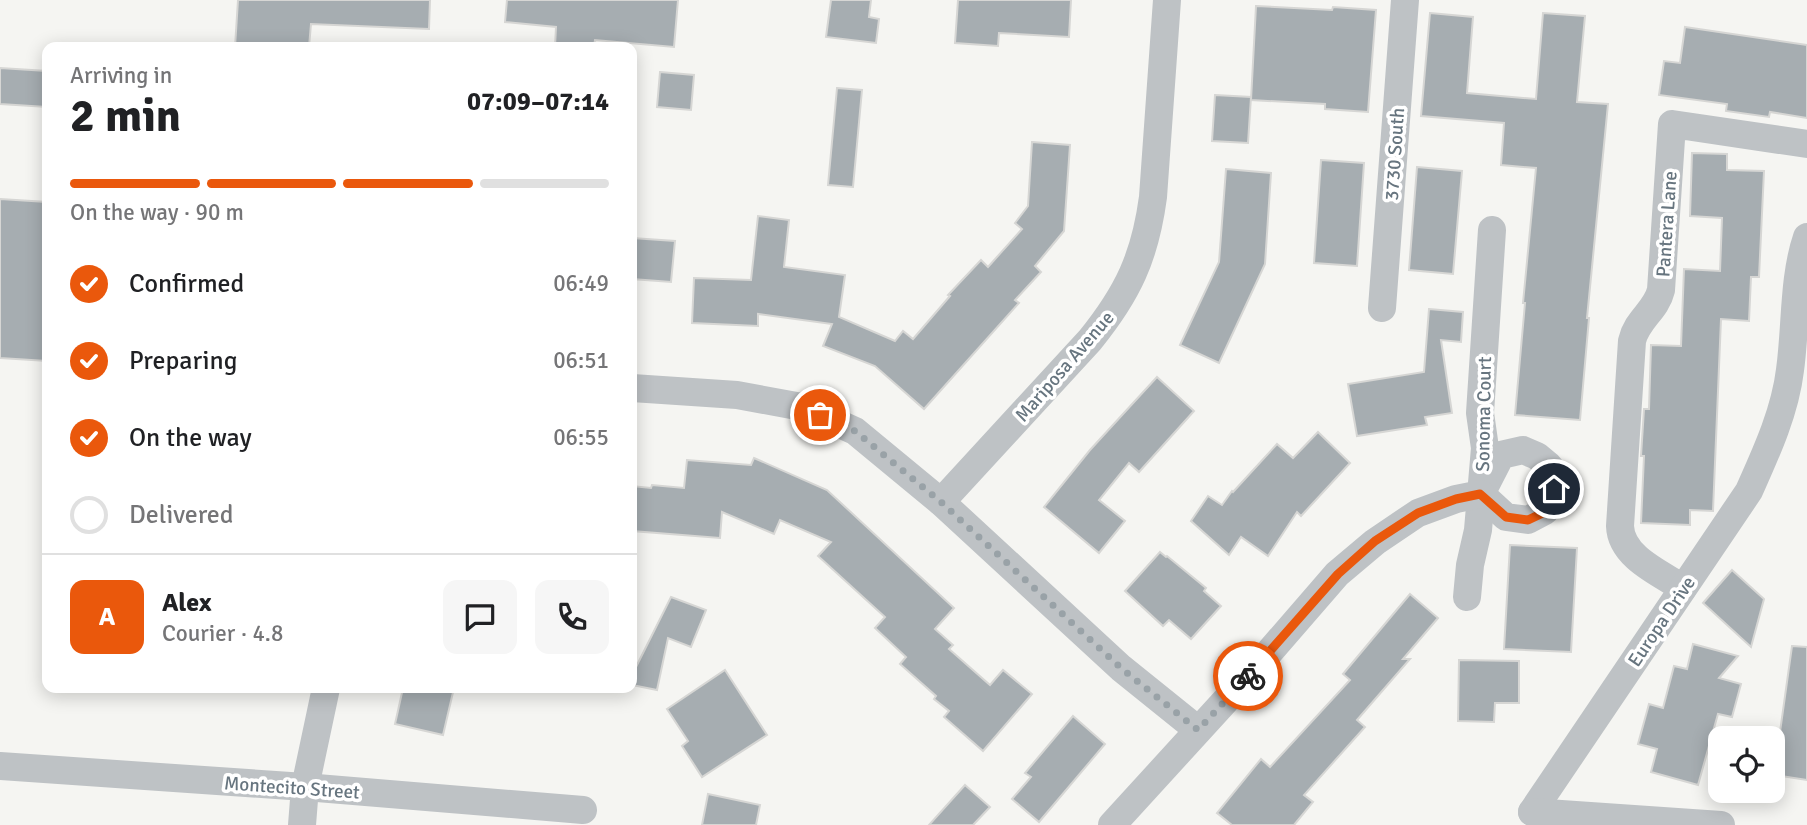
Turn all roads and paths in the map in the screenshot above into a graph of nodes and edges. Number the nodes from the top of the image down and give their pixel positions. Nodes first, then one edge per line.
1 (1167, 0) edge
2 (1405, 0) edge
3 (1807, 144) edge
4 (1492, 230) dead end
5 (1807, 237) edge
6 (1382, 308) dead end
7 (637, 387) edge
8 (1798, 388) edge
9 (1480, 494) junction
10 (941, 502) junction
11 (1683, 588) junction
12 (1467, 597) dead end
13 (325, 693) edge
14 (1198, 730) junction
15 (0, 766) edge
16 (305, 787) junction
17 (583, 810) dead end
18 (302, 825) edge
19 (1112, 825) edge
20 (1721, 825) edge

1 - 10 street, Mariposa Avenue
2 - 6 street, 3730 South
3 - 11 street, Pantera Lane
4 - 9 street, Sonoma Court
5 - 8 street, Europa Drive
7 - 10 street
8 - 11 street, Europa Drive
9 - 12 street, Sonoma Court
9 - 14 street
10 - 14 street
11 - 20 street, Europa Drive
13 - 16 street
14 - 19 street
15 - 16 street, Montecito Street
16 - 17 street, Montecito Street
16 - 18 street

